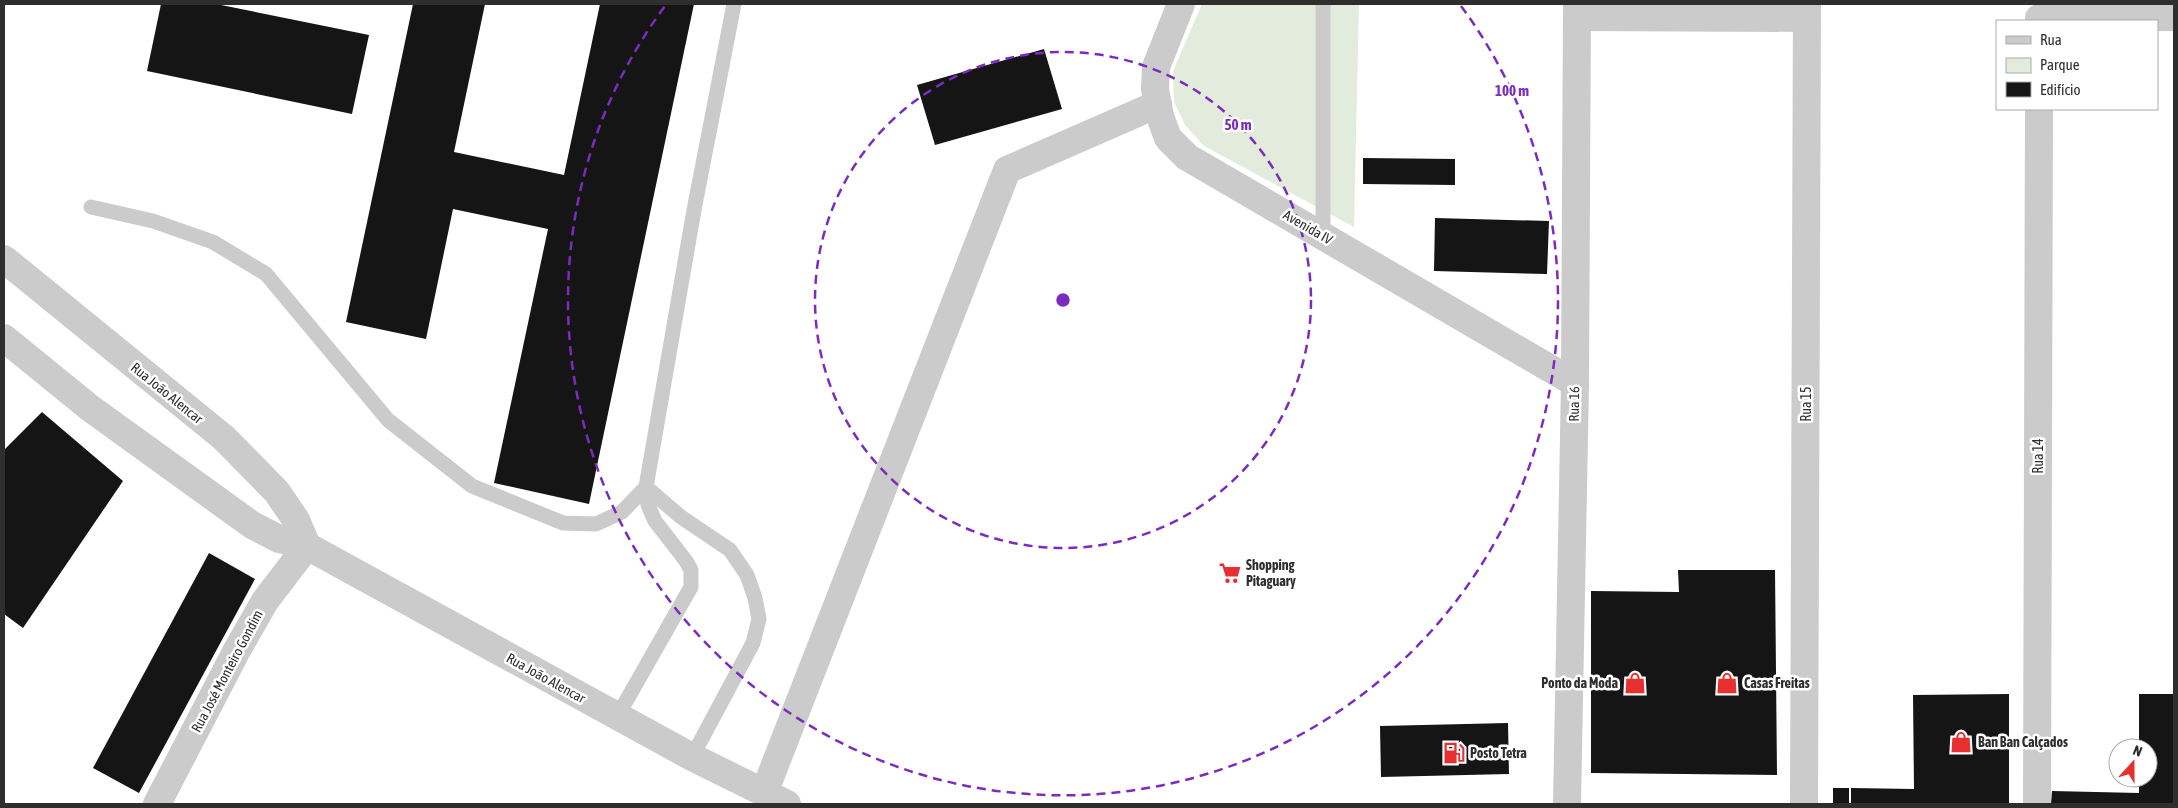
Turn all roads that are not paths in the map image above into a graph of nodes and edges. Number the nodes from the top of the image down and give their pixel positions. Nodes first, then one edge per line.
1 (734, 4) edge
2 (1181, 4) edge
3 (1323, 4) edge
4 (1578, 11) edge
5 (1807, 11) edge
6 (2039, 14) edge
7 (2174, 17) edge
8 (1158, 104) junction
9 (2039, 110) edge
10 (91, 207) dead end
11 (1322, 236) junction
12 (4, 259) edge
13 (4, 338) edge
14 (1575, 383) junction
15 (646, 487) junction
16 (308, 546) junction
17 (617, 717) junction
18 (692, 758) junction
19 (776, 799) edge
20 (157, 804) edge
21 (1567, 804) edge
22 (1804, 804) edge
23 (2037, 804) edge

1 - 15 lane
2 - 8 street, Avenida IV
3 - 11 lane
4 - 5 street
4 - 14 street, Rua 16
5 - 22 street, Rua 15
6 - 7 street
8 - 11 street, Avenida IV
8 - 19 street
9 - 23 street, Rua 14
10 - 15 lane
11 - 14 street, Avenida IV
12 - 16 street, Rua João Alencar
13 - 16 street, Rua João Alencar
14 - 21 street, Rua 16
15 - 17 lane
15 - 18 lane
16 - 17 street, Rua João Alencar
16 - 20 street, Rua José Monteiro Gondim
17 - 18 street, Rua João Alencar
18 - 19 street, Rua João Alencar

